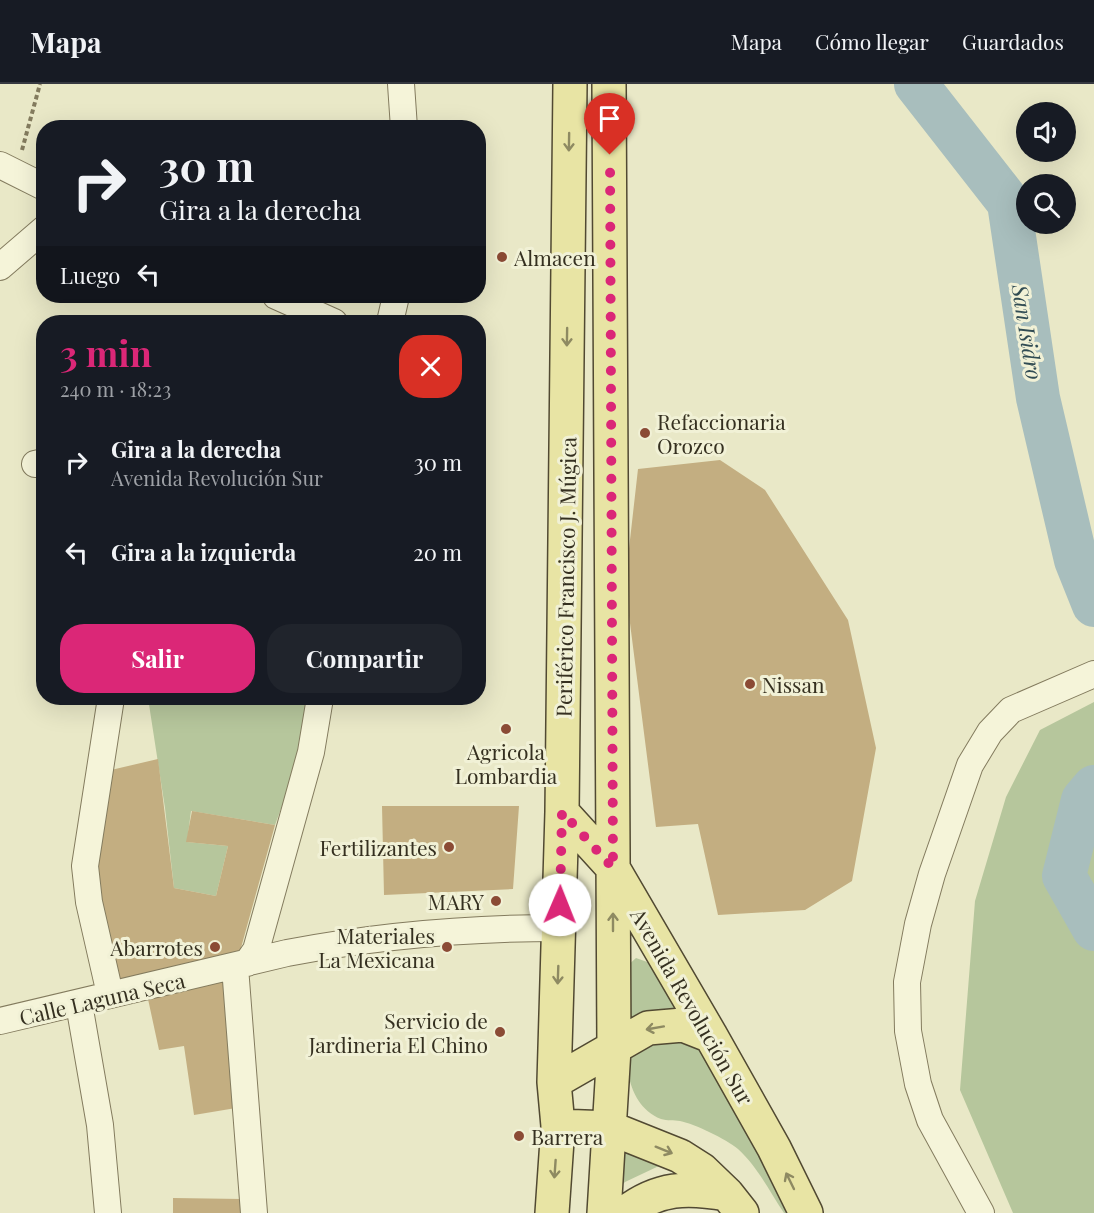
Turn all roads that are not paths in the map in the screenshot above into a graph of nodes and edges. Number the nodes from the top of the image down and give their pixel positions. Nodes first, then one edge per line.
1 (400, 84) edge
2 (570, 84) edge
3 (609, 84) edge
4 (403, 120) edge
5 (8, 169) edge
6 (36, 183) edge
7 (36, 236) edge
8 (0, 267) edge
9 (292, 303) edge
10 (318, 315) edge
11 (1094, 674) edge
12 (110, 705) edge
13 (319, 705) edge
14 (562, 812) junction
15 (613, 868) junction
16 (560, 928) junction
17 (241, 965) junction
18 (110, 994) junction
19 (79, 1004) junction
20 (0, 1022) edge
21 (711, 1036) junction
22 (614, 1049) junction
23 (554, 1082) junction
24 (558, 1126) junction
25 (610, 1128) junction
26 (735, 1203) edge
27 (108, 1213) edge
28 (254, 1213) edge
29 (552, 1213) edge
30 (604, 1213) edge
31 (626, 1213) edge
32 (806, 1213) edge
33 (981, 1213) edge

1 - 4 street
2 -> 14 main road, Periférico Francisco J. Múgica
3 - 15 main road, Periférico Francisco J. Múgica
5 - 6 street
7 - 8 street
9 - 10 street
11 - 33 street
12 - 18 street
13 - 17 street
14 - 15 main road, Avenida Revolución Sur
14 - 16 main road, Periférico Francisco J. Múgica
15 - 21 main road, Avenida Revolución Sur
22 -> 15 main road, Periférico Francisco J. Múgica
16 - 17 street, Calle Laguna Seca
16 -> 23 main road, Periférico Francisco J. Múgica
17 - 18 street, Calle Laguna Seca
17 - 28 street
18 - 19 street, Calle Laguna Seca
19 - 20 street, Calle Laguna Seca
19 - 27 street
21 -> 22 main road
32 -> 21 main road, Avenida Revolución Sur
22 - 23 main road
22 - 25 main road, Periférico Francisco J. Múgica
23 - 24 main road, Periférico Francisco J. Múgica
24 - 25 main road
24 -> 29 main road, Periférico Francisco J. Múgica
25 -> 26 main road
25 - 30 main road, Periférico Francisco J. Múgica
26 - 31 main road

